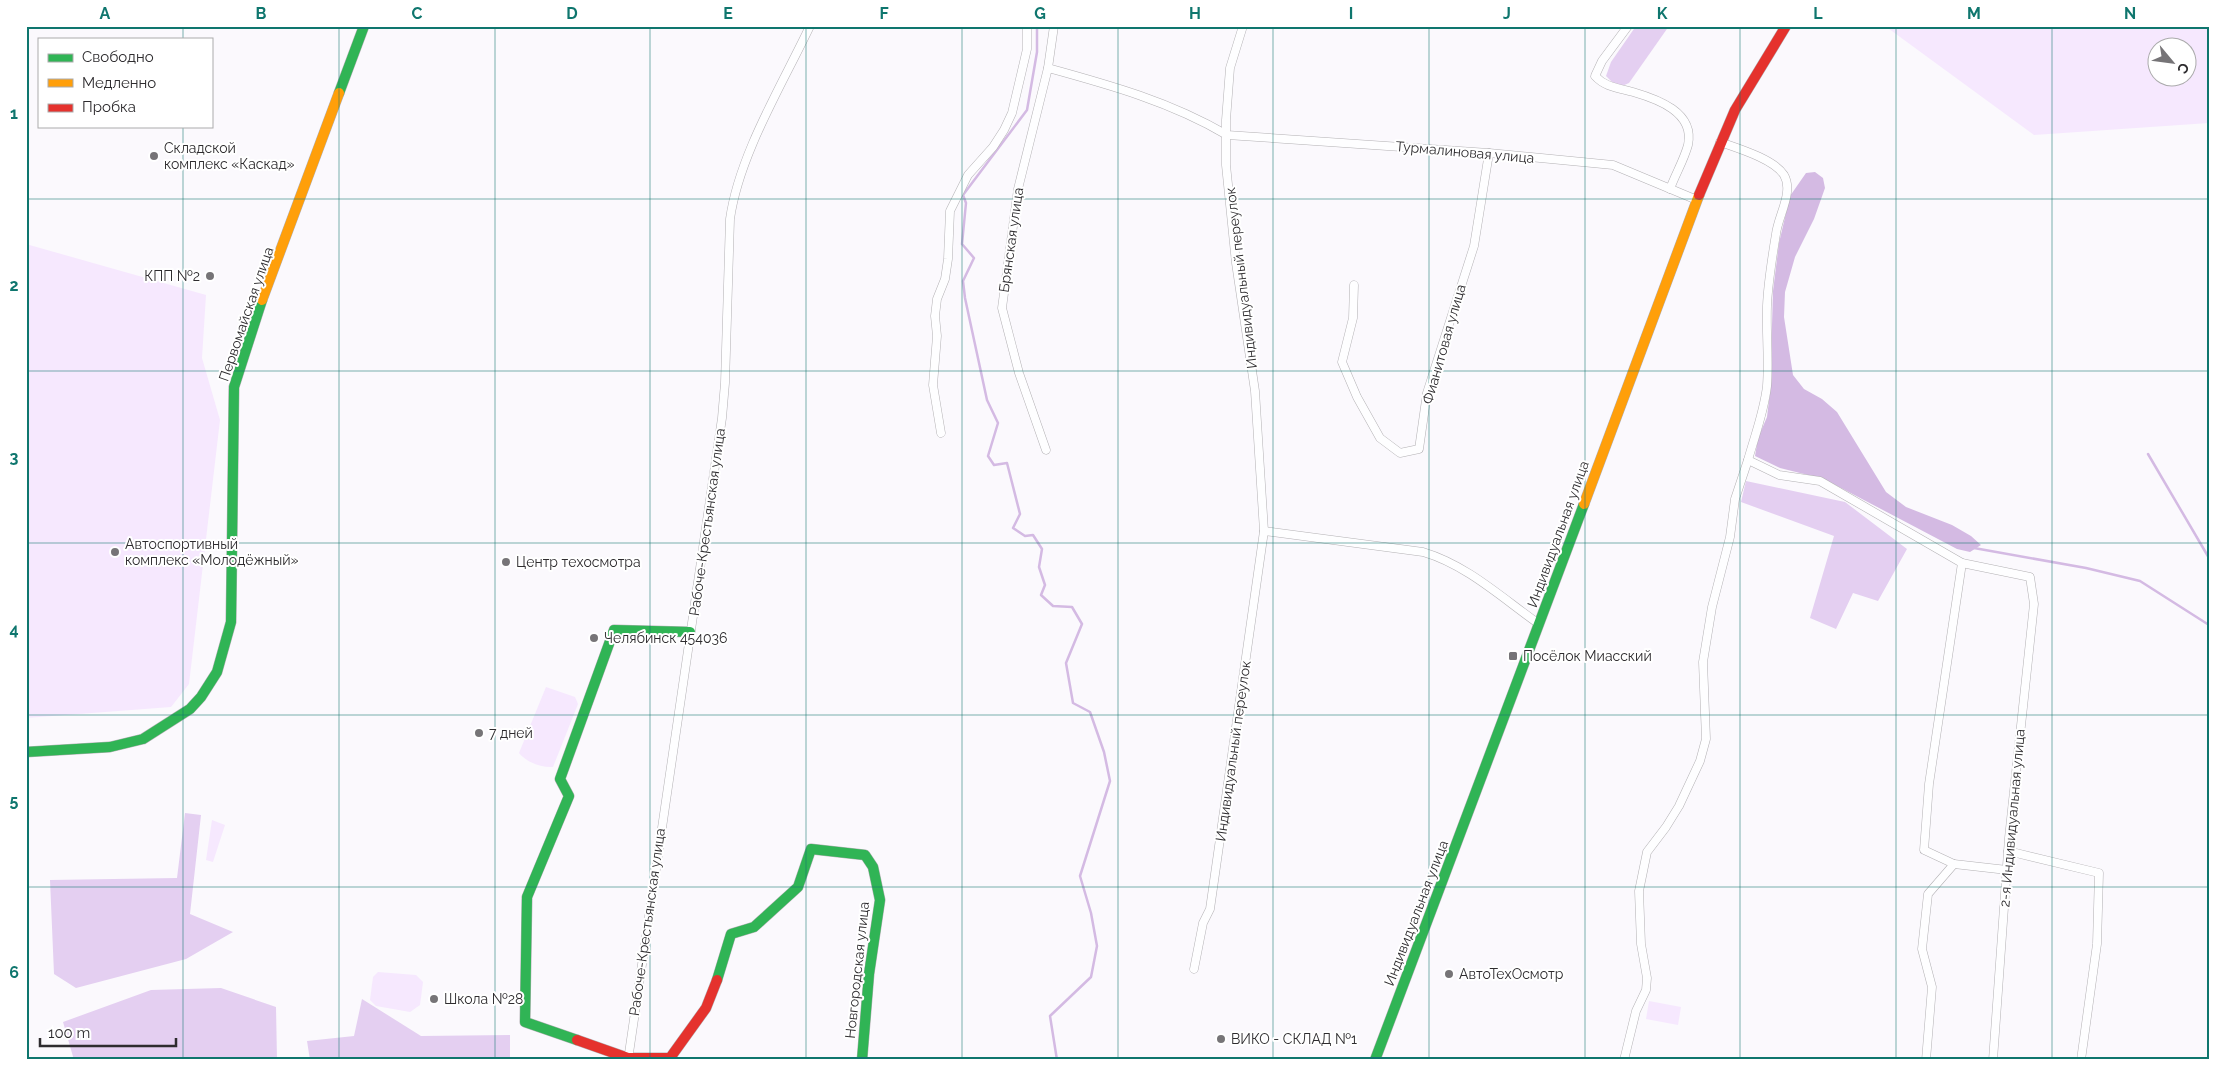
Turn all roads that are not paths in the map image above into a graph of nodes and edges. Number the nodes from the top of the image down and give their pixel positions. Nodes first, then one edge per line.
1 (364, 26) edge
2 (810, 26) edge
3 (1027, 26) edge
4 (1054, 26) edge
5 (1243, 26) edge
6 (1628, 26) edge
7 (1786, 26) edge
8 (1048, 68) junction
9 (1227, 134) junction
10 (1720, 142) junction
11 (1488, 153) junction
12 (1670, 188) junction
13 (1697, 200) junction
14 (1354, 285) dead end
15 (940, 433) dead end
16 (1046, 450) dead end
17 (1748, 460) junction
18 (1264, 531) junction
19 (1962, 563) junction
20 (1539, 624) junction
21 (690, 632) junction
22 (26, 752) edge
23 (2008, 851) junction
24 (1954, 864) junction
25 (2007, 870) junction
26 (1194, 968) dead end
27 (628, 1059) edge
28 (862, 1060) edge
29 (1376, 1060) edge
30 (1624, 1060) edge
31 (1926, 1060) edge
32 (1993, 1060) edge
33 (2081, 1060) edge

1 - 22 street, Первомайская улица
2 - 21 street, Рабоче-Крестьянская улица
3 - 15 street
4 - 8 street, Брянская улица
5 - 9 street, Индивидуальный переулок
6 - 12 street
7 - 10 street, Индивидуальная улица
8 - 9 street
8 - 16 street, Брянская улица
9 - 11 street, Турмалиновая улица
9 - 18 street, Индивидуальный переулок
10 - 13 street, Индивидуальная улица
10 - 17 street
11 - 12 street, Турмалиновая улица
11 - 14 street, Фианитовая улица
12 - 13 street, Турмалиновая улица
13 - 20 street, Индивидуальная улица
17 - 19 street
17 - 30 street
18 - 20 street
18 - 26 street, Индивидуальный переулок
19 - 23 street, 2-я Индивидуальная улица
19 - 24 street
20 - 29 street, Индивидуальная улица
21 - 27 street, Рабоче-Крестьянская улица
21 - 27 street
23 - 25 street, 2-я Индивидуальная улица
23 - 33 street
24 - 25 street
24 - 31 street
25 - 32 street, 2-я Индивидуальная улица
27 - 28 street, Новгородская улица

